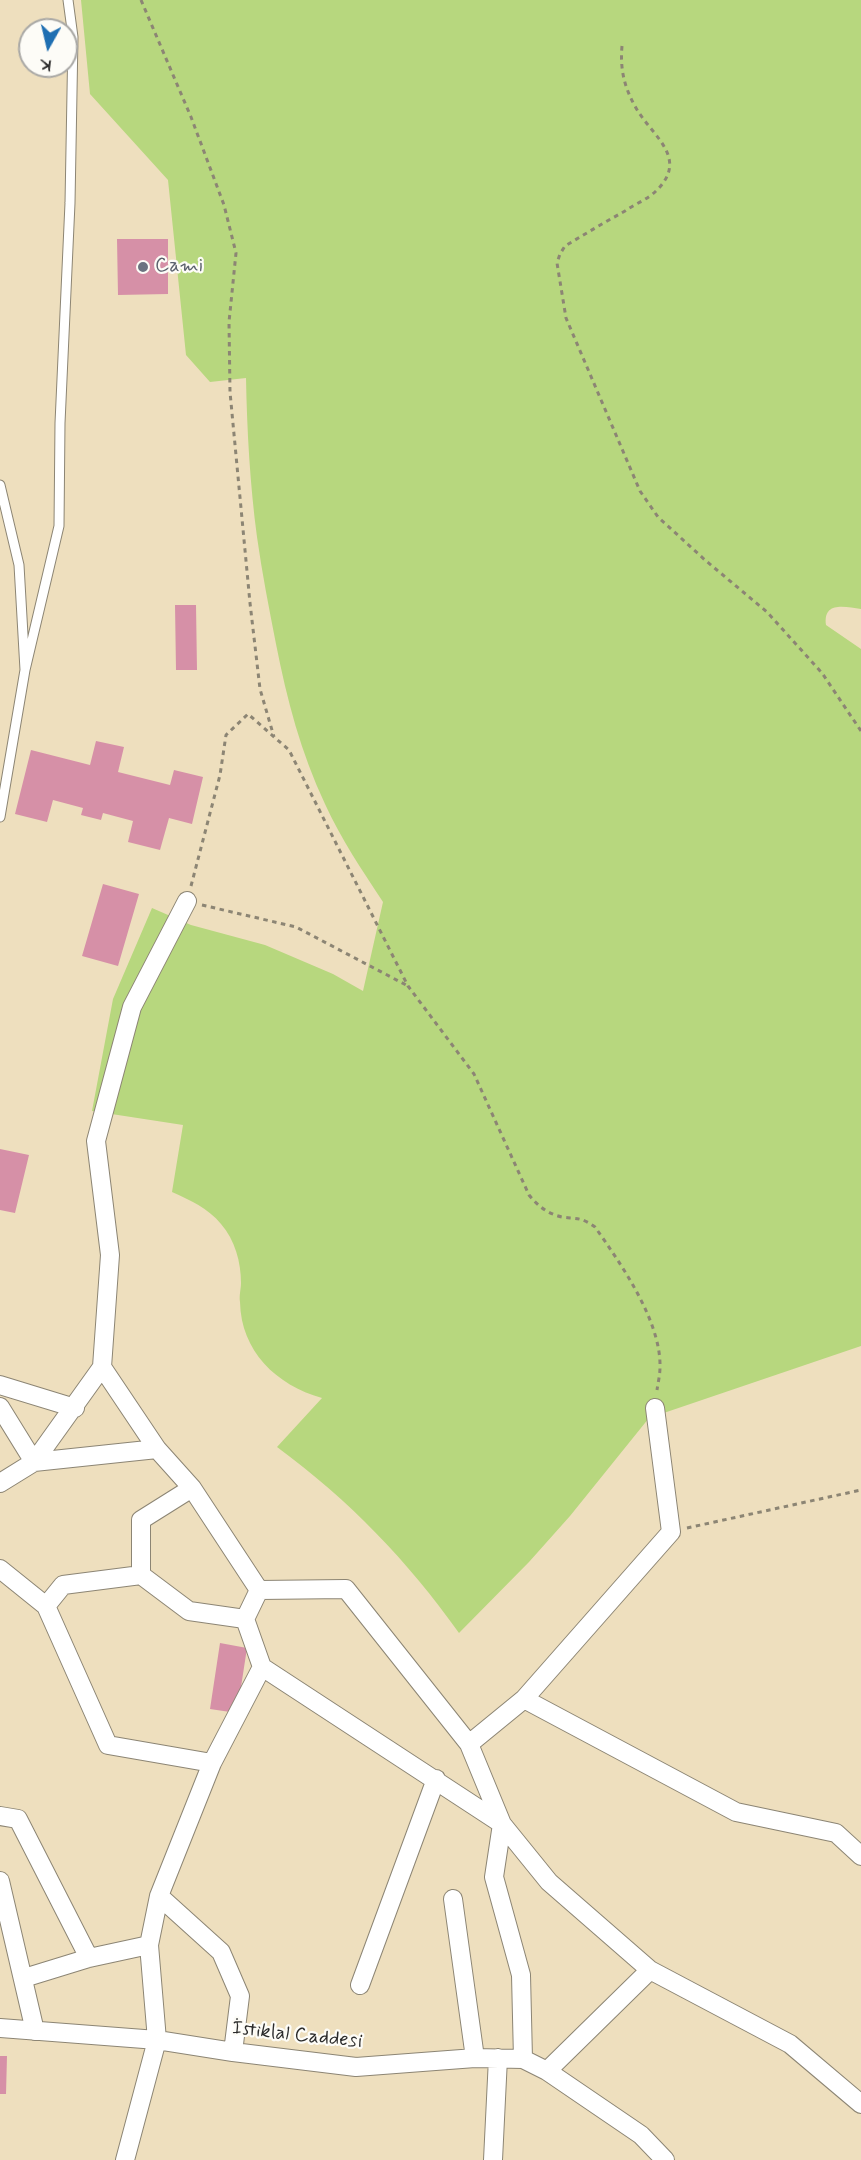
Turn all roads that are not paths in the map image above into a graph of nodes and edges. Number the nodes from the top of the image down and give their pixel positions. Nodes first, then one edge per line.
1 (68, 0) edge
2 (0, 485) edge
3 (25, 670) junction
4 (4, 768) edge
5 (0, 817) edge
6 (188, 901) road end
7 (102, 1367) junction
8 (0, 1385) edge
9 (0, 1407) edge
10 (75, 1408) junction
11 (655, 1408) road end
12 (157, 1449) junction
13 (34, 1462) junction
14 (0, 1483) edge
15 (192, 1488) junction
16 (0, 1569) edge
17 (141, 1575) junction
18 (259, 1590) junction
19 (46, 1606) junction
20 (245, 1619) junction
21 (262, 1667) junction
22 (524, 1699) junction
23 (469, 1744) junction
24 (212, 1763) junction
25 (436, 1779) junction
26 (0, 1816) edge
27 (502, 1824) junction
28 (861, 1856) edge
29 (0, 1881) edge
30 (159, 1896) junction
31 (453, 1899) dead end
32 (149, 1945) junction
33 (89, 1958) junction
34 (650, 1970) junction
35 (24, 1978) junction
36 (360, 1985) dead end
37 (0, 2028) edge
38 (35, 2031) junction
39 (157, 2040) junction
40 (233, 2052) junction
41 (475, 2058) junction
42 (498, 2058) junction
43 (523, 2059) junction
44 (547, 2071) junction
45 (861, 2104) edge
46 (125, 2160) edge
47 (493, 2160) edge
48 (665, 2160) edge

1 - 3 lane
2 - 3 lane
3 - 4 lane
4 - 5 lane
6 - 7 street
7 - 10 street
7 - 12 street
8 - 10 street
9 - 13 street
10 - 13 street
11 - 22 street
12 - 13 street
12 - 15 street
13 - 14 street
15 - 17 street
15 - 18 street
16 - 19 street
17 - 19 street
17 - 20 street
18 - 20 street
18 - 23 street
19 - 24 street
20 - 21 street
21 - 24 street
21 - 25 street
22 - 23 street
22 - 28 street
23 - 27 street
24 - 30 street
25 - 27 street
25 - 36 street
26 - 33 street
27 - 34 street
27 - 43 street
29 - 35 street
30 - 32 street
30 - 40 street
31 - 41 street
32 - 33 street
32 - 39 street
33 - 35 street
34 - 44 street
34 - 45 street
35 - 38 street
37 - 38 street, İstiklal Caddesi
38 - 39 street, İstiklal Caddesi
39 - 40 street, İstiklal Caddesi
39 - 46 street
40 - 41 street, İstiklal Caddesi
41 - 42 street, İstiklal Caddesi
42 - 43 street, İstiklal Caddesi
42 - 47 street
43 - 44 street, İstiklal Caddesi
44 - 48 street, İstiklal Caddesi

